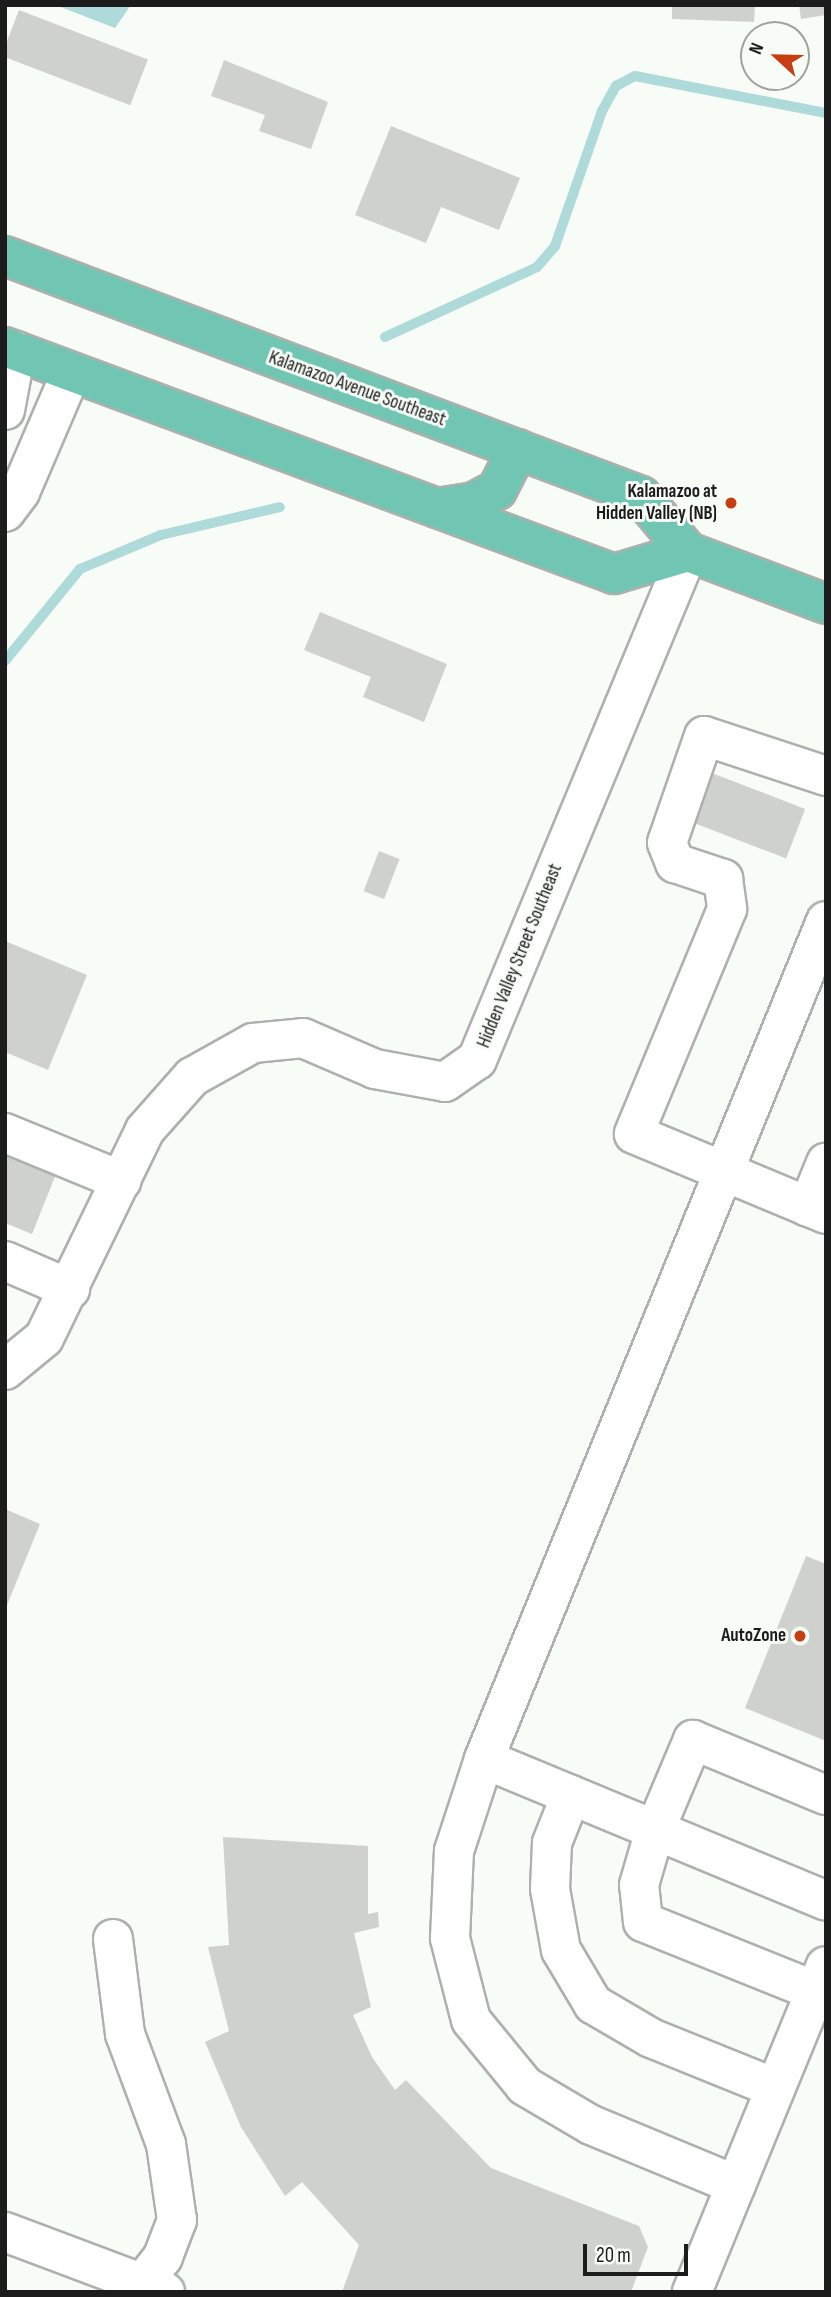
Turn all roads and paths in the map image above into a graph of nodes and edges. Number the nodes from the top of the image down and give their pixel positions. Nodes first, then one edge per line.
1 (5, 256) edge
2 (5, 283) edge
3 (148, 311) junction
4 (11, 349) edge
5 (71, 373) junction
6 (5, 410) edge
7 (518, 450) junction
8 (437, 508) junction
9 (5, 512) edge
10 (688, 551) junction
11 (826, 604) edge
12 (826, 776) edge
13 (826, 921) edge
14 (814, 981) edge
15 (5, 1133) edge
16 (826, 1163) edge
17 (723, 1172) junction
18 (122, 1181) junction
19 (817, 1210) edge
20 (5, 1261) edge
21 (70, 1289) junction
22 (5, 1370) edge
23 (484, 1759) junction
24 (570, 1795) junction
25 (826, 1795) edge
26 (654, 1830) junction
27 (826, 1901) edge
28 (113, 1939) dead end
29 (821, 1979) edge
30 (775, 2088) junction
31 (736, 2185) junction
32 (5, 2232) edge
33 (101, 2280) edge
34 (154, 2288) edge
35 (692, 2292) edge

1 - 3 main road, Kalamazoo Avenue Southeast
2 - 3 main road
3 - 7 main road, Kalamazoo Avenue Southeast
4 - 5 main road
4 - 6 street
5 - 8 main road
5 - 9 street
7 - 8 main road
7 - 10 main road, Kalamazoo Avenue Southeast
8 - 10 main road
10 - 11 main road, Kalamazoo Avenue Southeast
10 - 18 street, Hidden Valley Street Southeast
12 - 17 street
13 - 14 street
14 - 17 street
15 - 18 street
16 - 19 street
17 - 19 street
17 - 23 street
18 - 21 street, Hidden Valley Street Southeast
20 - 21 street
21 - 22 street, Hidden Valley Street Southeast
23 - 24 street
23 - 31 street
24 - 26 street
24 - 30 street
25 - 26 street
26 - 27 street
26 - 29 street
28 - 34 street
29 - 30 street
30 - 31 street
31 - 35 street
32 - 33 street
33 - 34 street

